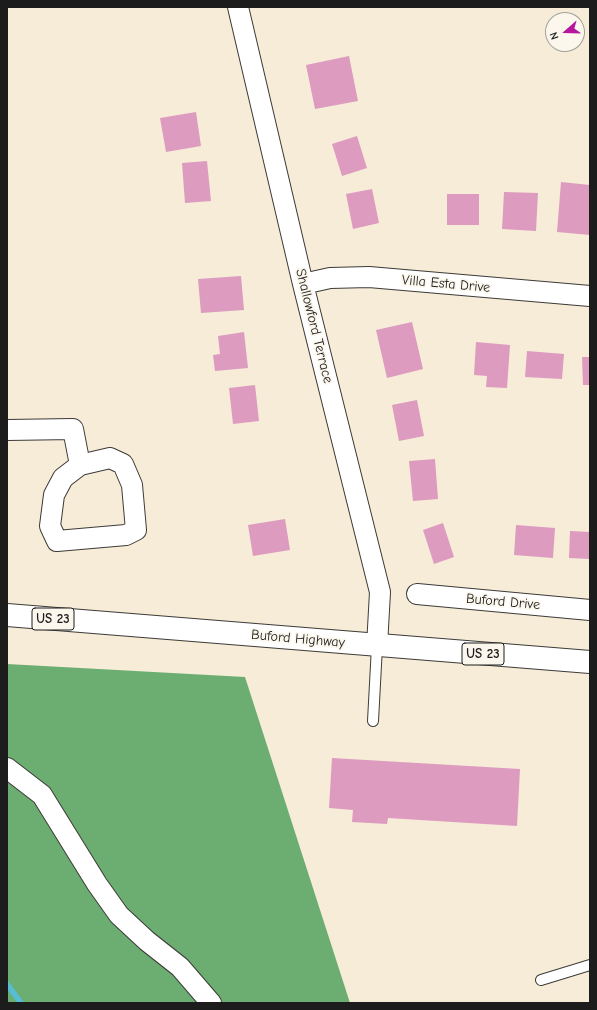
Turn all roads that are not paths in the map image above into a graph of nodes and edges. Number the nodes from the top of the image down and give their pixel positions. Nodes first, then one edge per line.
1 (238, 7) edge
2 (303, 284) junction
3 (590, 296) edge
4 (7, 430) edge
5 (80, 465) junction
6 (417, 594) dead end
7 (590, 610) edge
8 (7, 615) edge
9 (377, 646) junction
10 (590, 662) edge
11 (373, 721) dead end
12 (7, 768) edge
13 (590, 965) edge
14 (541, 980) dead end
15 (211, 1003) edge

1 - 2 street, Shallowford Terrace
2 - 3 street, Villa Esta Drive
2 - 9 street, Shallowford Terrace
4 - 5 street
5 - 5 street
6 - 7 street, Buford Drive
8 - 9 main road, Buford Highway / US 23
9 - 10 main road, Buford Highway / US 23
9 - 11 lane
12 - 15 street
13 - 14 lane

